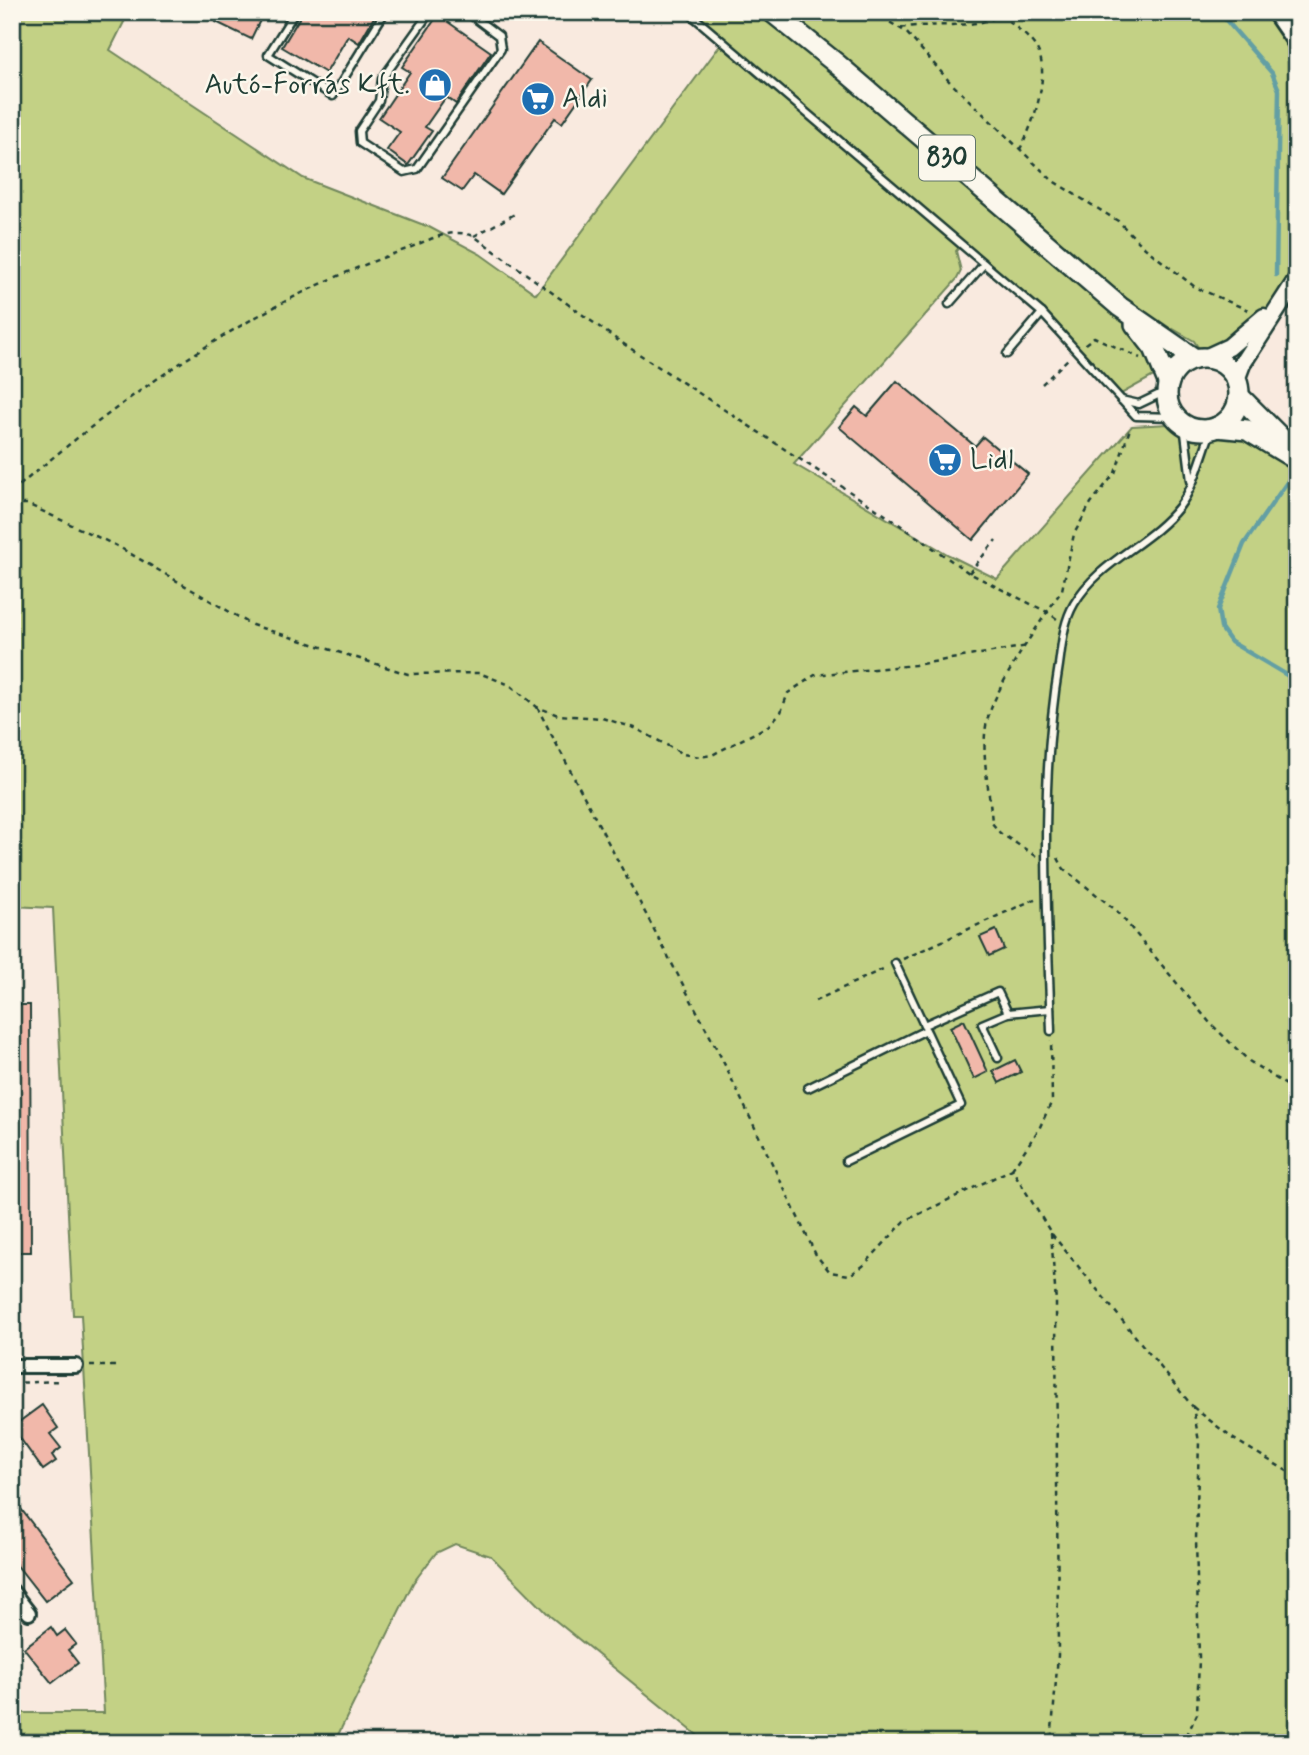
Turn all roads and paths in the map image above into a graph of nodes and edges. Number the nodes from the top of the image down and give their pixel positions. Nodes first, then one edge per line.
1 (295, 12) edge
2 (385, 12) edge
3 (430, 12) edge
4 (467, 12) edge
5 (688, 12) edge
6 (772, 12) edge
7 (873, 12) edge
8 (1273, 12) edge
9 (1002, 13) edge
10 (478, 15) edge
11 (900, 28) junction
12 (1297, 47) edge
13 (1020, 150) junction
14 (515, 214) dead end
15 (474, 236) junction
16 (984, 264) junction
17 (1297, 279) edge
18 (950, 304) dead end
19 (1277, 306) junction
20 (1121, 307) junction
21 (1042, 313) junction
22 (1262, 319) junction
23 (1007, 354) dead end
24 (1200, 358) junction
25 (1168, 386) junction
26 (1237, 388) junction
27 (1121, 400) junction
28 (1136, 416) junction
29 (1179, 421) junction
30 (1214, 428) junction
31 (1297, 457) edge
32 (1191, 483) junction
33 (12, 492) edge
34 (12, 504) edge
35 (996, 540) dead end
36 (969, 573) junction
37 (1047, 612) junction
38 (1065, 625) junction
39 (1028, 646) junction
40 (537, 707) junction
41 (1049, 844) junction
42 (1049, 862) junction
43 (1029, 901) dead end
44 (895, 963) junction
45 (815, 1001) dead end
46 (1050, 1009) junction
47 (1008, 1013) junction
48 (925, 1028) junction
49 (1051, 1031) joint
50 (998, 1058) dead end
51 (808, 1088) dead end
52 (1297, 1092) edge
53 (846, 1161) dead end
54 (1012, 1169) junction
55 (1051, 1233) junction
56 (12, 1366) edge
57 (76, 1366) joint
58 (118, 1366) dead end
59 (61, 1381) dead end
60 (12, 1382) edge
61 (1193, 1407) junction
62 (1297, 1477) edge
63 (12, 1591) edge
64 (29, 1613) dead end
65 (1051, 1743) edge
66 (1183, 1743) edge

1 - 2 lane
3 - 10 lane
4 - 10 lane
5 - 16 lane
6 - 20 main road, 830
7 - 11 path
8 - 12 street
9 - 11 path
9 - 13 path
11 - 13 path
13 - 22 path
14 - 15 path
15 - 33 path
15 - 36 path
16 - 18 lane
16 - 21 lane
17 - 19 street
19 - 22 street
19 - 26 street
20 - 24 main road, 830
20 - 25 main road, 830
21 - 23 lane
21 - 27 lane
22 - 24 street
24 - 25 main road
24 - 26 main road, 830
25 - 27 lane
25 - 29 main road, 830
26 - 30 main road
26 - 31 main road, 830
27 - 28 lane
28 - 29 lane
28 - 37 path
29 - 30 main road, 830
29 - 32 lane
30 - 31 main road, 830
30 - 32 lane
32 - 38 lane
34 - 40 path
35 - 36 path
36 - 37 path
37 - 38 path
37 - 39 path
38 - 41 lane
39 - 40 path
39 - 42 path
40 - 54 path
41 - 42 lane
41 - 52 path
42 - 46 lane
43 - 44 path
44 - 45 path
44 - 48 lane
46 - 47 lane
46 - 49 lane
47 - 48 lane
47 - 50 lane
48 - 51 lane
48 - 53 lane
49 - 54 path
54 - 55 path
55 - 61 path
55 - 65 path
56 - 57 street
57 - 58 path
59 - 60 path
61 - 62 path
61 - 66 path
63 - 64 street

